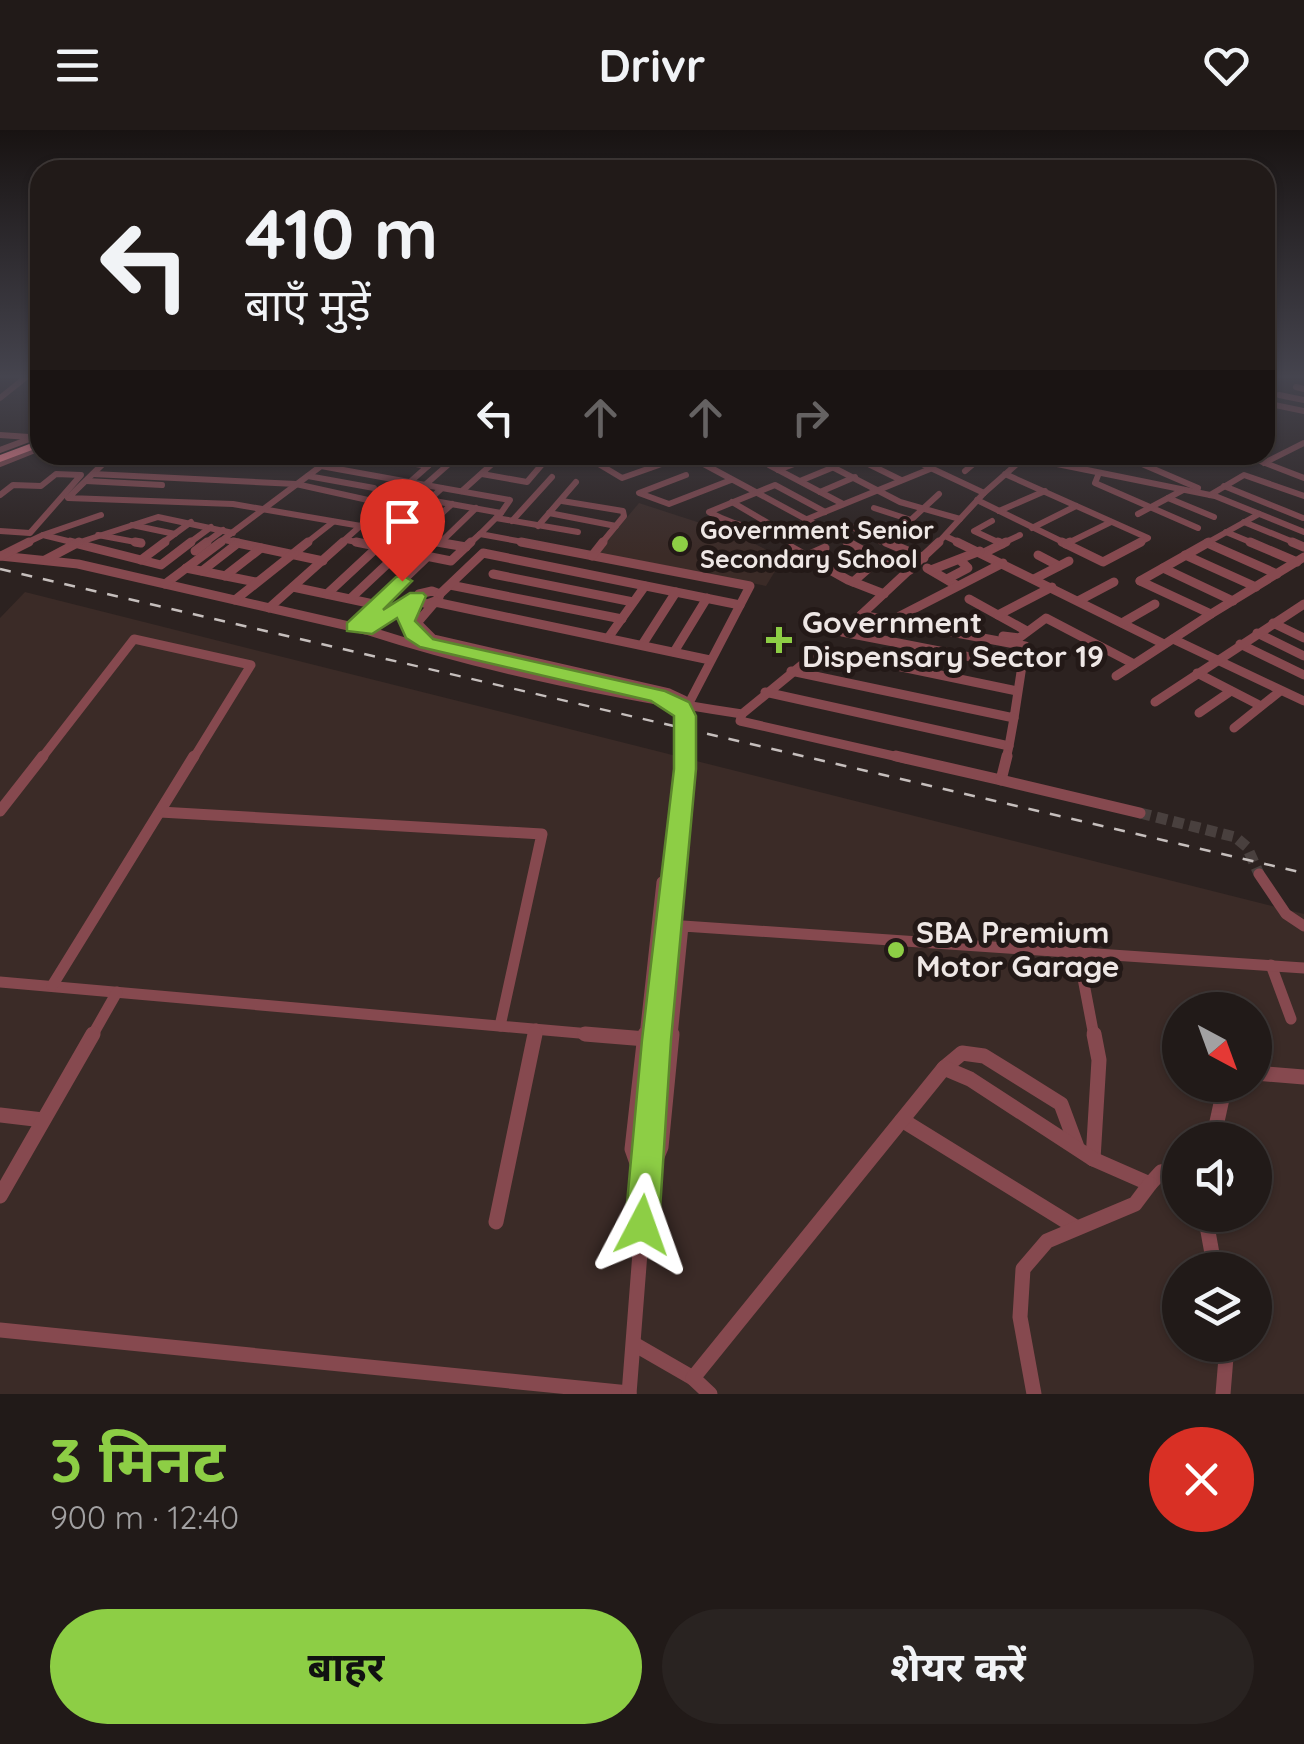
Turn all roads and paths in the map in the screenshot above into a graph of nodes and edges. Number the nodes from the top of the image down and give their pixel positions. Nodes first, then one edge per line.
1 (1304, 442) edge
2 (30, 444) edge
3 (1291, 449) junction
4 (1304, 454) edge
5 (0, 457) edge
6 (1275, 457) edge
7 (102, 465) edge
8 (422, 465) edge
9 (448, 465) edge
10 (491, 465) edge
11 (542, 465) edge
12 (600, 465) edge
13 (646, 465) edge
14 (661, 465) edge
15 (706, 465) edge
16 (770, 465) edge
17 (792, 465) edge
18 (831, 465) edge
19 (870, 465) edge
20 (924, 465) edge
21 (972, 465) edge
22 (1016, 465) edge
23 (1062, 465) edge
24 (1144, 465) edge
25 (1269, 465) edge
26 (321, 466) joint
27 (428, 466) joint
28 (834, 467) junction
29 (651, 468) junction
30 (930, 468) junction
31 (778, 470) junction
32 (965, 471) dead end
33 (1098, 473) junction
34 (93, 474) junction
35 (482, 474) junction
36 (1005, 474) junction
37 (686, 475) dead end
38 (307, 476) junction
39 (552, 477) dead end
40 (855, 478) junction
41 (1304, 478) edge
42 (731, 480) junction
43 (901, 480) junction
44 (86, 481) junction
45 (800, 481) junction
46 (410, 482) junction
47 (576, 482) dead end
48 (296, 484) junction
49 (162, 485) dead end
50 (426, 485) junction
51 (1224, 486) junction
52 (374, 488) dead end
53 (442, 488) junction
54 (877, 490) junction
55 (1184, 490) junction
56 (1045, 491) junction
57 (462, 492) junction
58 (820, 492) junction
59 (756, 493) junction
60 (938, 494) dead end
61 (1211, 494) junction
62 (0, 495) edge
63 (1120, 495) junction
64 (1304, 496) edge
65 (980, 497) junction
66 (1168, 498) junction
67 (429, 500) junction
68 (562, 500) junction
69 (1109, 501) dead end
70 (732, 502) junction
71 (386, 504) junction
72 (452, 504) junction
73 (843, 504) junction
74 (1076, 506) junction
75 (266, 508) junction
76 (476, 508) junction
77 (874, 508) dead end
78 (924, 508) junction
79 (1149, 508) junction
80 (999, 511) junction
81 (825, 512) junction
82 (548, 513) junction
83 (73, 514) dead end
84 (1138, 514) dead end
85 (1259, 514) junction
86 (101, 515) dead end
87 (498, 516) junction
88 (1214, 517) dead end
89 (1304, 517) edge
90 (960, 519) junction
91 (910, 520) junction
92 (512, 521) junction
93 (587, 521) junction
94 (807, 521) junction
95 (992, 521) dead end
96 (192, 522) junction
97 (332, 522) junction
98 (1111, 522) junction
99 (1244, 522) junction
100 (842, 523) dead end
101 (131, 524) junction
102 (362, 526) junction
103 (538, 526) junction
104 (616, 526) junction
105 (1290, 526) junction
106 (62, 527) junction
107 (211, 527) junction
108 (1032, 528) junction
109 (1198, 528) dead end
110 (781, 530) junction
111 (160, 531) junction
112 (0, 532) edge
113 (578, 532) junction
114 (862, 532) junction
115 (1226, 532) junction
116 (1304, 532) edge
117 (174, 534) junction
118 (227, 534) junction
119 (392, 534) junction
120 (480, 534) junction
121 (1020, 534) dead end
122 (42, 535) junction
123 (97, 535) junction
124 (945, 536) junction
125 (415, 538) junction
126 (346, 540) junction
127 (844, 541) junction
128 (880, 541) junction
129 (440, 542) junction
130 (72, 543) junction
131 (142, 543) junction
132 (238, 543) junction
133 (1206, 543) junction
134 (1002, 544) junction
135 (1066, 544) junction
136 (891, 546) junction
137 (378, 547) junction
138 (1304, 547) edge
139 (261, 548) junction
140 (466, 548) junction
141 (791, 548) dead end
142 (825, 548) dead end
143 (181, 550) junction
144 (564, 550) junction
145 (401, 551) junction
146 (982, 552) junction
147 (199, 553) junction
148 (290, 554) junction
149 (1038, 555) dead end
150 (1, 556) edge
151 (123, 556) junction
152 (428, 556) junction
153 (592, 556) junction
154 (807, 556) junction
155 (1185, 556) junction
156 (505, 559) junction
157 (878, 559) junction
158 (1300, 559) edge
159 (141, 560) junction
160 (323, 560) junction
161 (960, 560) junction
162 (1069, 560) dead end
163 (43, 562) junction
164 (1002, 563) junction
165 (917, 564) junction
166 (161, 565) junction
167 (1059, 566) junction
168 (186, 568) junction
169 (1163, 568) junction
170 (931, 570) junction
171 (202, 571) junction
172 (492, 574) junction
173 (1277, 574) junction
174 (225, 576) junction
175 (143, 579) junction
176 (1034, 579) junction
177 (256, 582) junction
178 (853, 582) junction
179 (952, 582) junction
180 (1114, 582) dead end
181 (164, 584) junction
182 (450, 585) junction
183 (645, 586) junction
184 (293, 587) junction
185 (1256, 587) junction
186 (1052, 588) junction
187 (479, 590) junction
188 (676, 592) junction
189 (328, 594) junction
190 (884, 594) junction
191 (351, 598) junction
192 (437, 598) junction
193 (706, 598) junction
194 (417, 599) junction
195 (969, 599) dead end
196 (235, 600) junction
197 (1078, 601) junction
198 (1232, 601) junction
199 (633, 602) junction
200 (1155, 604) dead end
201 (1304, 604) edge
202 (378, 605) junction
203 (740, 605) junction
204 (269, 608) junction
205 (1292, 611) junction
206 (863, 613) junction
207 (1211, 614) junction
208 (998, 615) junction
209 (900, 616) junction
210 (1304, 616) edge
211 (622, 619) junction
212 (1122, 623) junction
213 (1273, 624) junction
214 (360, 629) junction
215 (1026, 630) junction
216 (842, 632) dead end
217 (1257, 634) junction
218 (608, 638) junction
219 (1304, 638) edge
220 (1168, 642) junction
221 (1240, 644) junction
222 (642, 646) junction
223 (674, 652) junction
224 (1304, 656) edge
225 (710, 660) junction
226 (1216, 660) junction
227 (1134, 664) junction
228 (1022, 667) junction
229 (792, 672) junction
230 (1197, 673) junction
231 (1304, 675) edge
232 (1116, 676) dead end
233 (1017, 691) junction
234 (764, 692) junction
235 (1230, 692) junction
236 (1279, 692) junction
237 (1304, 701) edge
238 (1155, 702) dead end
239 (689, 703) junction
240 (1261, 706) junction
241 (1199, 713) dead end
242 (742, 714) junction
243 (1014, 718) junction
244 (1234, 728) dead end
245 (1009, 746) junction
246 (1001, 780) junction
247 (0, 811) edge
248 (160, 812) junction
249 (1140, 813) tunnel mouth
250 (1259, 874) tunnel mouth
251 (662, 882) dead end
252 (1304, 926) edge
253 (1078, 952) junction
254 (1271, 965) junction
255 (1304, 968) edge
256 (0, 982) edge
257 (52, 986) junction
258 (117, 992) junction
259 (1291, 1019) dead end
260 (500, 1026) junction
261 (536, 1029) junction
262 (646, 1039) junction
263 (944, 1068) junction
264 (1272, 1075) edge
265 (1304, 1078) edge
266 (0, 1115) edge
267 (44, 1120) junction
268 (902, 1120) junction
269 (1078, 1148) junction
270 (1094, 1159) junction
271 (1162, 1173) edge
272 (1150, 1184) junction
273 (645, 1185) junction
274 (0, 1196) edge
275 (496, 1222) dead end
276 (1078, 1228) junction
277 (0, 1330) edge
278 (634, 1344) junction
279 (1226, 1362) edge
280 (693, 1378) junction
281 (629, 1394) edge
282 (710, 1394) edge
283 (1034, 1394) edge
284 (1223, 1394) edge

1 - 3 street
2 - 5 highway
3 - 4 street
3 - 6 street
7 - 34 street
8 - 27 street
9 - 50 street
10 - 35 street
11 - 35 street
12 - 29 street
13 - 29 street
14 - 29 street
15 - 42 street
16 - 31 street
17 - 31 street
18 - 28 street
19 - 43 street
20 - 30 street
21 - 32 street
22 - 36 street
23 - 33 street
24 - 61 street
25 - 41 street
26 - 38 street
26 - 46 street
27 - 46 street
28 - 40 street
28 - 45 street
30 - 43 street
30 - 65 street
31 - 45 street
33 - 55 street
33 - 63 street
34 - 44 street
34 - 48 street
35 - 57 street
36 - 56 street
36 - 65 street
37 - 42 street
38 - 48 street
38 - 52 street
39 - 92 street
40 - 54 street
40 - 58 street
42 - 59 street
43 - 54 street
44 - 49 street
44 - 75 street
45 - 58 street
46 - 50 street
46 - 71 street
47 - 68 street
48 - 71 street
48 - 75 street
50 - 53 street
51 - 61 street
51 - 64 street
51 - 89 street
53 - 57 street
53 - 67 street
54 - 73 street
54 - 78 street
55 - 61 street
55 - 66 street
56 - 74 street
56 - 80 street
57 - 87 street
58 - 73 street
59 - 70 street
59 - 81 street
59 - 94 street
60 - 78 street
61 - 85 street
62 - 112 street
63 - 69 street
63 - 79 street
65 - 80 street
65 - 90 street
66 - 79 street
66 - 88 street
67 - 72 street
67 - 119 street
68 - 82 street
68 - 104 street
70 - 110 street
70 - 110 street
71 - 102 street
72 - 76 street
72 - 125 street
73 - 81 street
74 - 98 street
74 - 108 street
75 - 97 street
75 - 118 street
76 - 87 street
76 - 129 street
77 - 91 street
78 - 90 street
78 - 91 street
79 - 84 street
79 - 109 street
80 - 108 street
81 - 94 street
82 - 93 street
82 - 103 street
83 - 106 street
85 - 99 street
85 - 105 street
86 - 106 street
87 - 92 street
87 - 120 street
89 - 105 street
90 - 124 street
91 - 128 street
92 - 103 street
93 - 104 street
93 - 113 street
94 - 110 street
94 - 127 street
95 - 134 street
96 - 101 street
96 - 107 street
96 - 117 street
97 - 102 street
97 - 148 street
98 - 135 street
98 - 135 street
99 - 115 street
99 - 138 street
100 - 114 street
101 - 111 street
101 - 123 street
102 - 126 street
103 - 113 street
104 - 153 street
105 - 116 street
106 - 122 street
107 - 118 street
107 - 143 street
108 - 135 street
111 - 117 street
111 - 131 street
113 - 144 street
114 - 127 street
114 - 128 street
115 - 133 street
115 - 158 street
117 - 159 street
118 - 132 street
118 - 147 street
119 - 125 street
119 - 137 street
120 - 140 street
120 - 144 street
121 - 134 street
122 - 130 street
122 - 150 street
123 - 130 street
123 - 131 street
124 - 146 street
124 - 165 street
125 - 129 street
126 - 137 street
126 - 160 street
127 - 157 street
128 - 136 street
129 - 140 street
130 - 151 street
130 - 163 street
131 - 151 street
132 - 139 street
132 - 171 street
133 - 155 street
133 - 173 street
134 - 146 street
136 - 157 street
136 - 165 street
137 - 145 street
137 - 189 street
139 - 148 street
139 - 174 street
140 - 152 street
141 - 154 street
142 - 154 street
143 - 147 street
143 - 166 street
144 - 153 street
145 - 152 street
145 - 191 street
146 - 161 street
146 - 164 street
147 - 168 street
148 - 160 street
148 - 177 street
149 - 167 street
150 - 163 street
151 - 159 street
152 - 202 street
153 - 203 street
154 - 178 street
155 - 169 street
155 - 185 street
156 - 172 street
156 - 182 street
156 - 183 street
157 - 165 street
157 - 178 street
158 - 173 street
159 - 166 street
160 - 184 street
161 - 170 street
161 - 179 street
162 - 167 street
163 - 175 street
164 - 176 street
164 - 179 street
165 - 170 street
165 - 190 street
166 - 175 street
167 - 176 street
168 - 171 street
168 - 181 street
169 - 198 street
169 - 207 street
170 - 179 street
171 - 174 street
172 - 187 street
172 - 199 street
173 - 185 street
174 - 177 street
175 - 181 street
176 - 186 street
177 - 196 street
178 - 190 street
179 - 209 street
180 - 197 street
181 - 196 street
182 - 187 street
182 - 192 street
183 - 188 street
183 - 199 street
184 - 189 street
184 - 204 street
185 - 198 street
186 - 197 street
186 - 208 street
187 - 211 street
188 - 193 street
188 - 222 street
189 - 191 street
190 - 206 street
191 - 202 street
192 - 194 street
192 - 218 street
192 - 239 street
193 - 203 street
193 - 223 street
194 - 214 street
194 - 273 street, bridge
195 - 208 street
196 - 204 street
197 - 212 street
198 - 207 street
199 - 211 street
200 - 212 street
201 - 205 street
202 - 214 street
203 - 225 street
204 - 214 street
205 - 210 street
205 - 213 street
206 - 209 street
206 - 228 street
207 - 220 street
208 - 215 street
209 - 215 street
211 - 218 street
212 - 220 street
213 - 217 street
213 - 219 street
214 - 239 street
215 - 227 street
216 - 228 street
217 - 221 street
217 - 224 street
218 - 222 street
220 - 226 street
220 - 227 street
221 - 226 street
221 - 231 street
222 - 223 street
223 - 225 street
225 - 239 street
226 - 230 street
226 - 236 street
227 - 232 street
228 - 233 street
229 - 233 street
229 - 234 street
229 - 243 street
230 - 235 street
230 - 238 street
233 - 243 street
234 - 242 street
234 - 245 street
235 - 240 street
235 - 241 street
236 - 237 street
236 - 240 street
239 - 242 street
240 - 244 street
242 - 246 street
243 - 245 street
245 - 246 street
246 - 249 street
247 - 248 street
248 - 257 street
248 - 260 street
250 - 252 street
251 - 262 street
253 - 254 street
253 - 270 street
253 - 273 street
254 - 255 street
254 - 259 street
256 - 257 street
257 - 258 street
258 - 260 street
258 - 267 street
260 - 261 street
261 - 262 street
261 - 275 street
262 - 273 street
263 - 268 street
263 - 269 street
263 - 269 street
264 - 265 street
266 - 267 street
267 - 274 street
268 - 276 street
268 - 280 street
269 - 270 street
270 - 272 street
271 - 272 street
272 - 276 street
273 - 278 street
276 - 283 street
277 - 281 street
278 - 280 street
278 - 281 street
279 - 284 street
280 - 282 street

